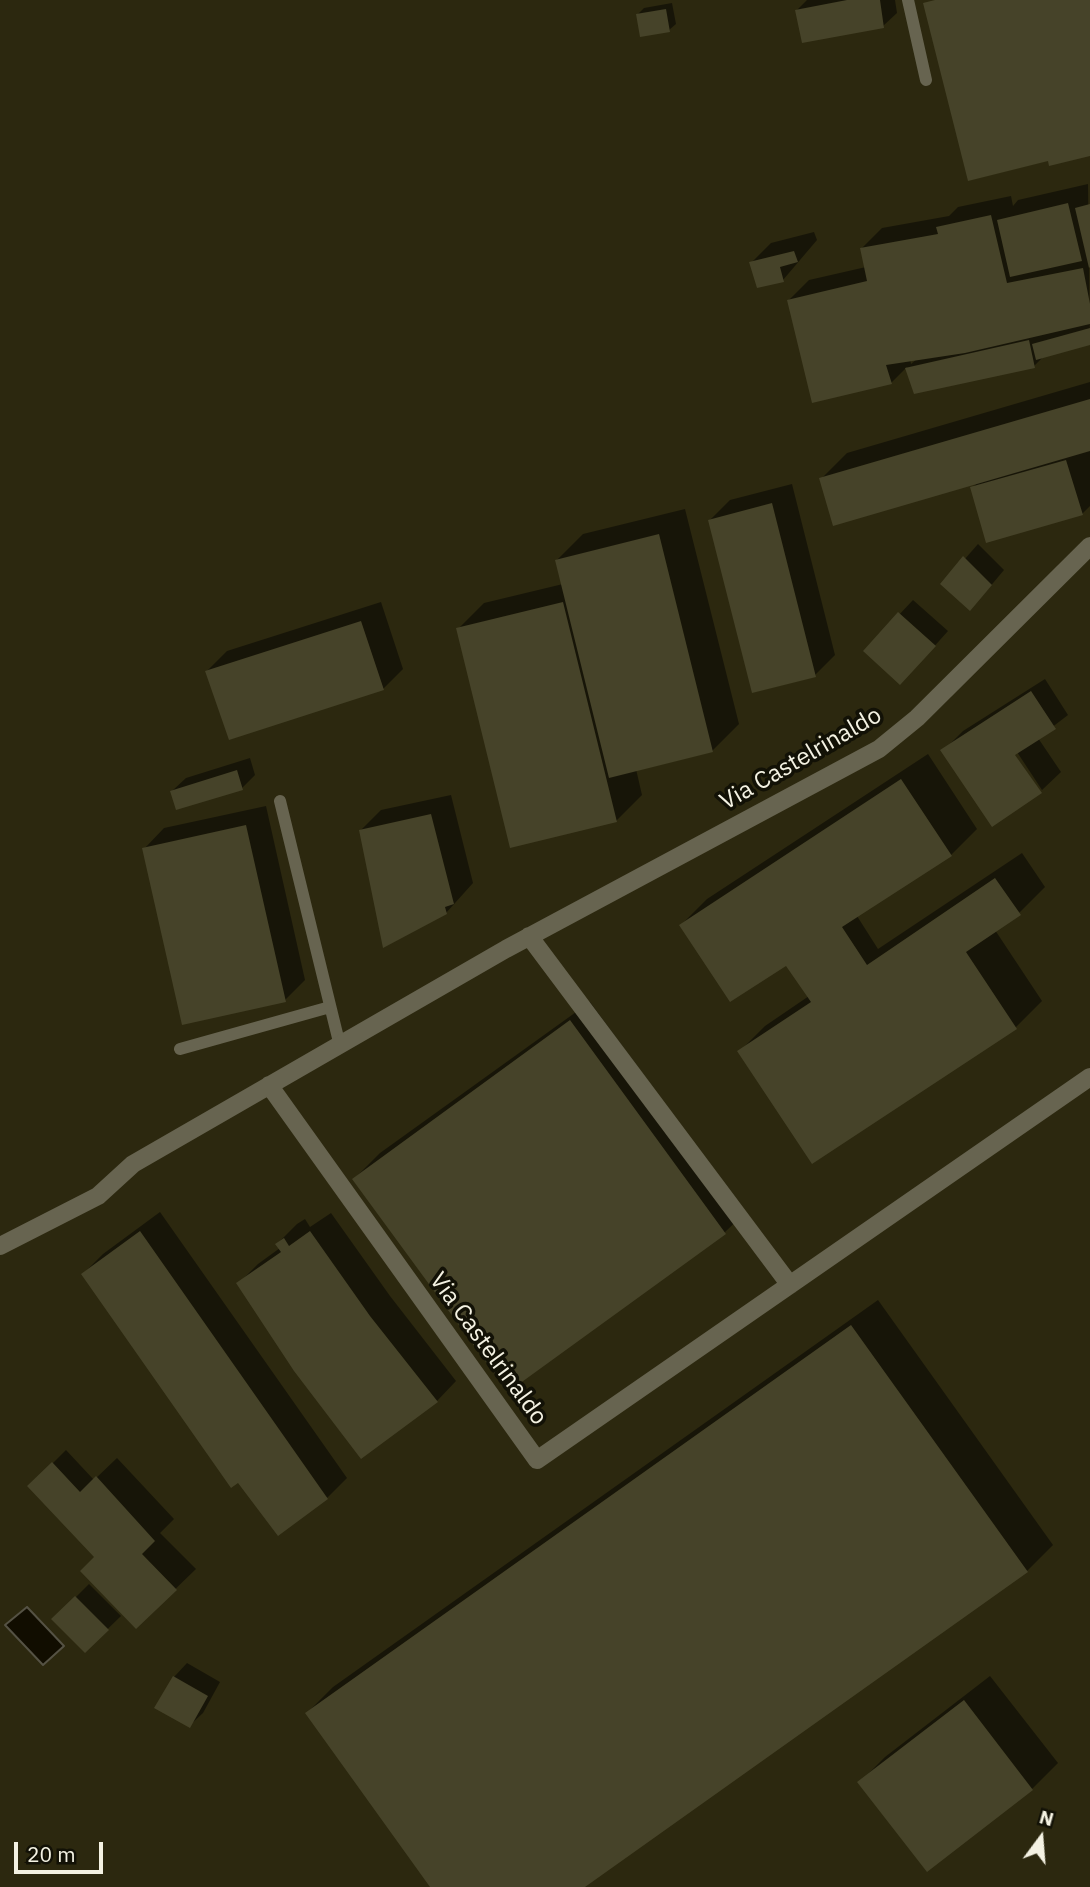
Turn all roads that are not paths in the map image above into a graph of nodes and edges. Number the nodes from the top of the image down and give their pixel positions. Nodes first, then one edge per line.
1 (908, 0) edge
2 (926, 80) dead end
3 (1090, 546) edge
4 (280, 802) dead end
5 (529, 936) junction
6 (330, 1007) junction
7 (340, 1046) junction
8 (180, 1049) dead end
9 (1090, 1077) edge
10 (269, 1085) junction
11 (0, 1246) edge
12 (790, 1285) junction

1 - 2 lane
3 - 5 street, Via Castelrinaldo
4 - 6 lane
5 - 7 street, Via Castelrinaldo
5 - 12 street
6 - 7 lane
6 - 8 lane
7 - 10 street, Via Castelrinaldo
9 - 12 street, Via Castelrinaldo
10 - 11 street, Via Castelrinaldo
10 - 12 street, Via Castelrinaldo

